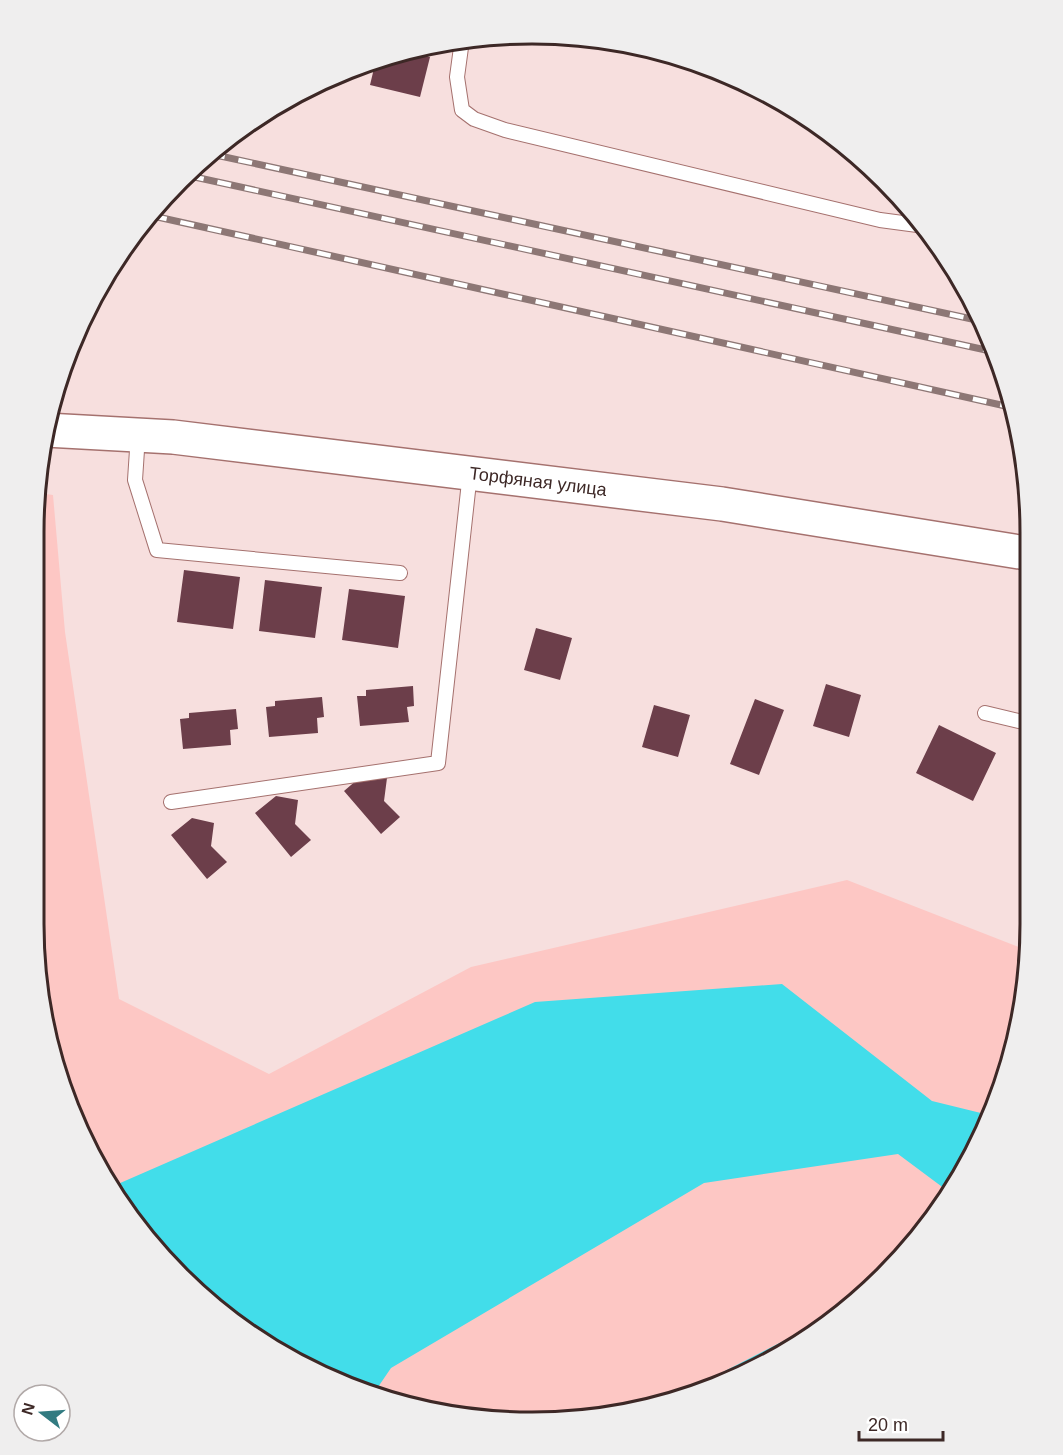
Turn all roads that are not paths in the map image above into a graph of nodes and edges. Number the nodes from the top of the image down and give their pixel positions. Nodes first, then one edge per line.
1 (461, 49) edge
2 (910, 224) edge
3 (54, 430) edge
4 (138, 435) junction
5 (470, 473) junction
6 (1020, 552) edge
7 (400, 573) dead end
8 (985, 713) dead end
9 (1020, 721) edge
10 (171, 802) dead end

1 - 2 lane
3 - 4 street, Торфяная улица
4 - 5 street, Торфяная улица
4 - 7 lane
5 - 6 street, Торфяная улица
5 - 10 lane
8 - 9 lane

